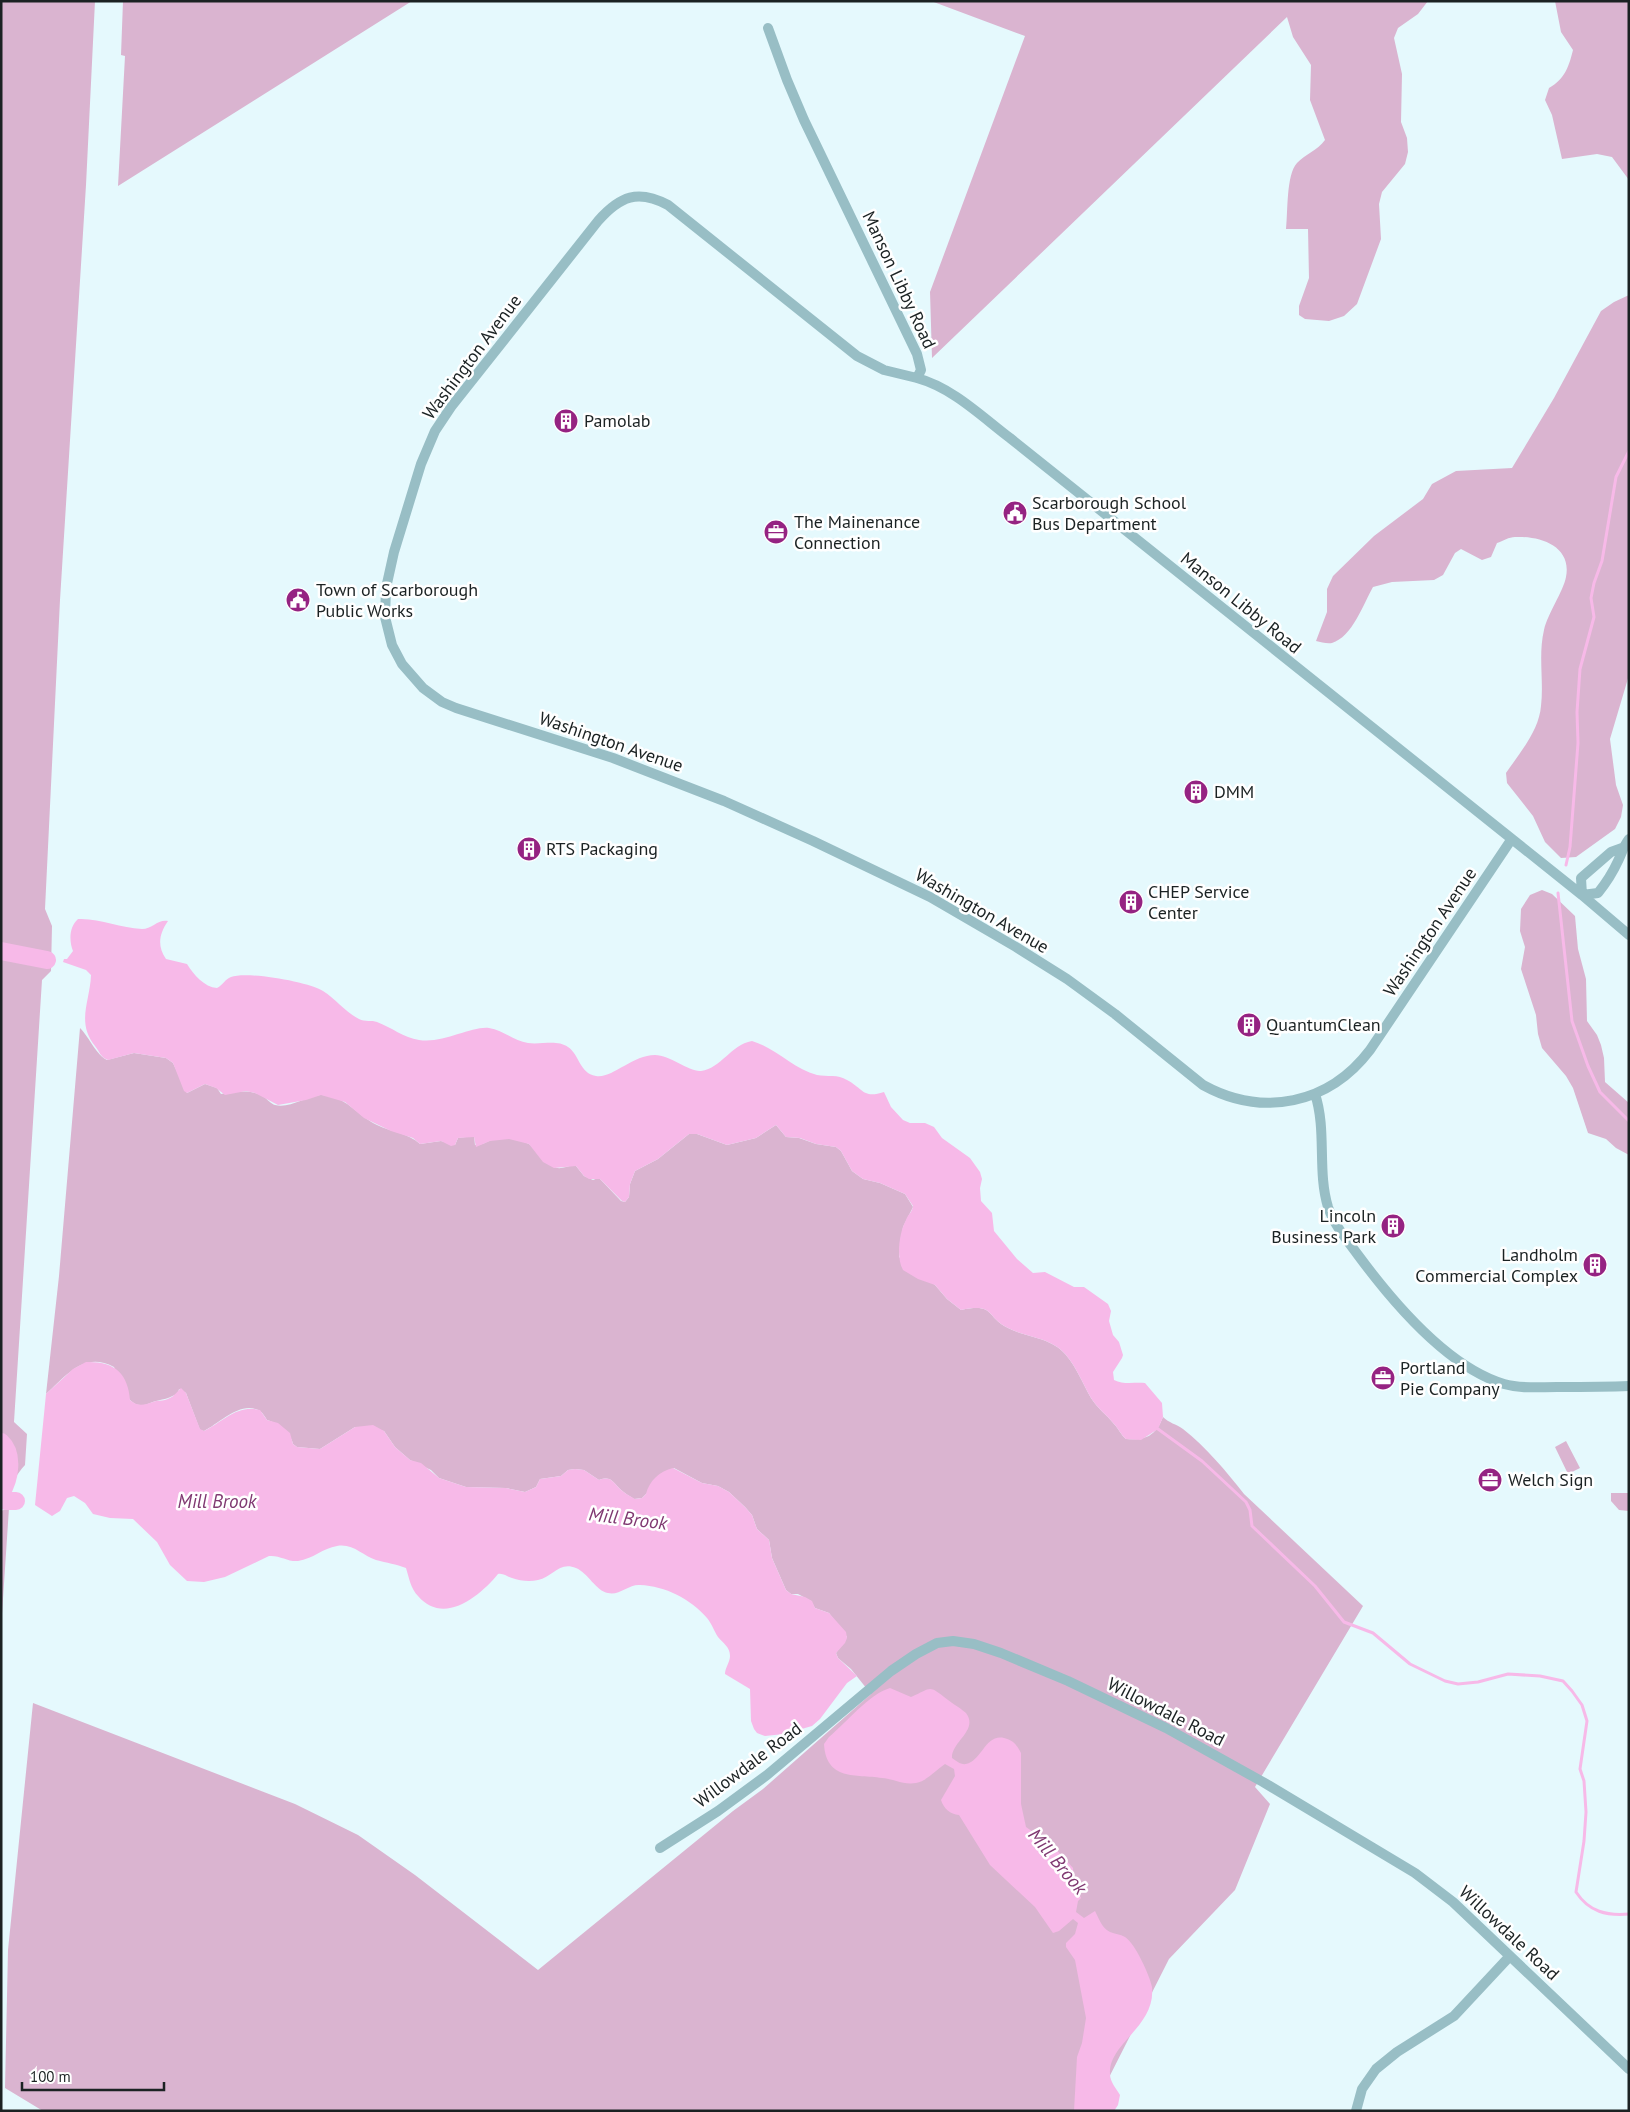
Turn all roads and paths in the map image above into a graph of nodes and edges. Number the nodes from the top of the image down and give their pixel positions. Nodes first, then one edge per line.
1 (768, 28) dead end
2 (917, 378) junction
3 (1629, 839) edge
4 (1511, 840) junction
5 (1622, 848) junction
6 (1582, 895) junction
7 (1629, 935) edge
8 (1315, 1094) junction
9 (1629, 1386) edge
10 (660, 1848) dead end
11 (1510, 1956) junction
12 (1629, 2069) edge
13 (1356, 2111) edge

1 - 2 street, Manson Libby Road
2 - 4 street, Manson Libby Road
2 - 8 street, Washington Avenue
3 - 5 street
4 - 6 street, Manson Libby Road
4 - 8 street, Washington Avenue
5 - 6 street
5 - 6 street
6 - 7 street, Manson Libby Road
8 - 9 street
10 - 11 street, Willowdale Road
11 - 12 street, Willowdale Road
11 - 13 street

